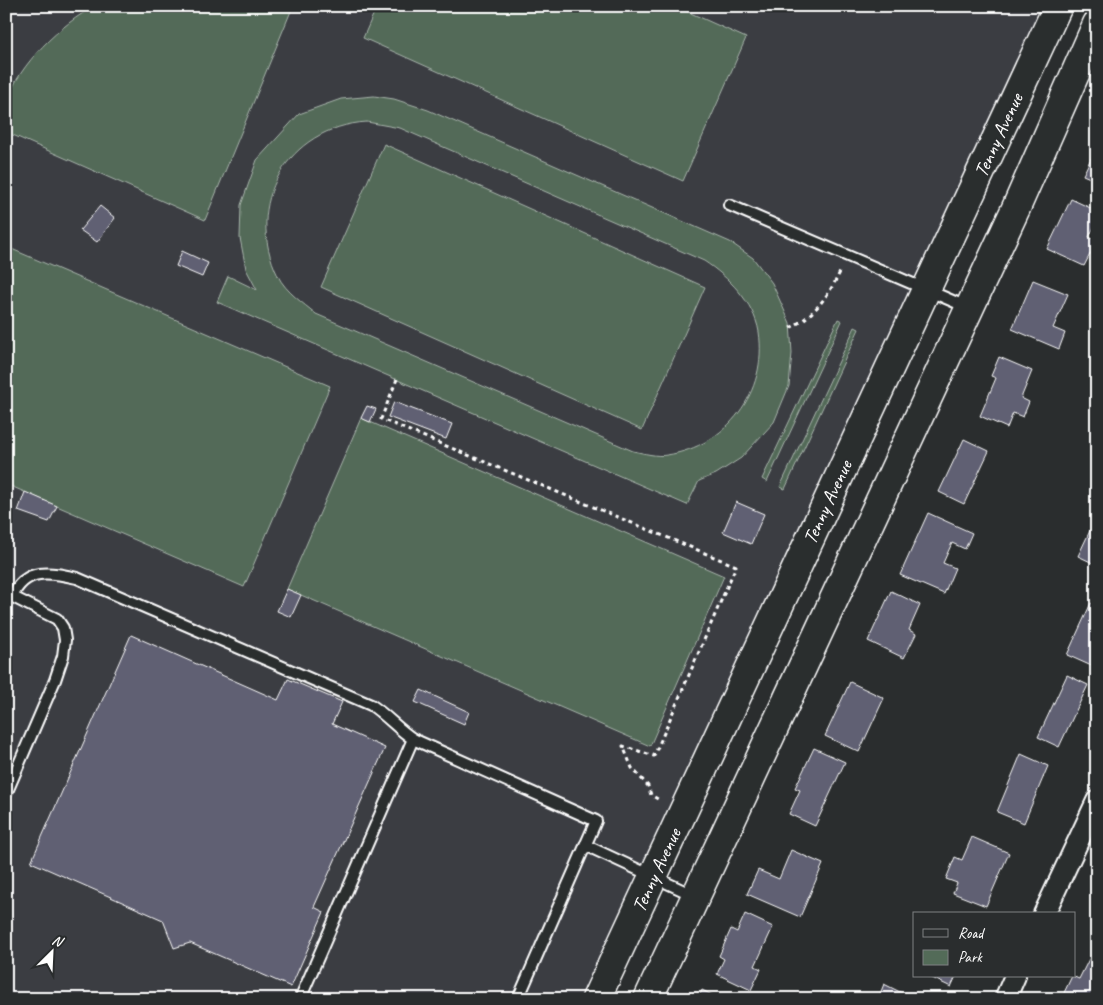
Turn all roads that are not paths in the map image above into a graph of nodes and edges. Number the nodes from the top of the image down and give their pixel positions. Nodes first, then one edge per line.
1 (1058, 6) edge
2 (1097, 24) edge
3 (729, 205) dead end
4 (926, 290) junction
5 (970, 308) junction
6 (9, 595) edge
7 (413, 739) junction
8 (6, 794) edge
9 (1097, 801) edge
10 (585, 845) junction
11 (653, 876) junction
12 (696, 896) junction
13 (1045, 912) edge
14 (1014, 978) edge
15 (300, 999) edge
16 (518, 999) edge
17 (596, 999) edge
18 (648, 999) edge
19 (1004, 999) edge

1 - 4 street, Tenny Avenue
2 - 5 street
3 - 4 lane
4 - 5 lane
4 - 11 street, Tenny Avenue
5 - 12 street
6 - 7 lane
6 - 8 lane
7 - 10 lane
7 - 15 lane
9 - 13 street
10 - 11 lane
10 - 16 lane
11 - 12 lane
11 - 17 street, Tenny Avenue
12 - 18 street
14 - 19 street

